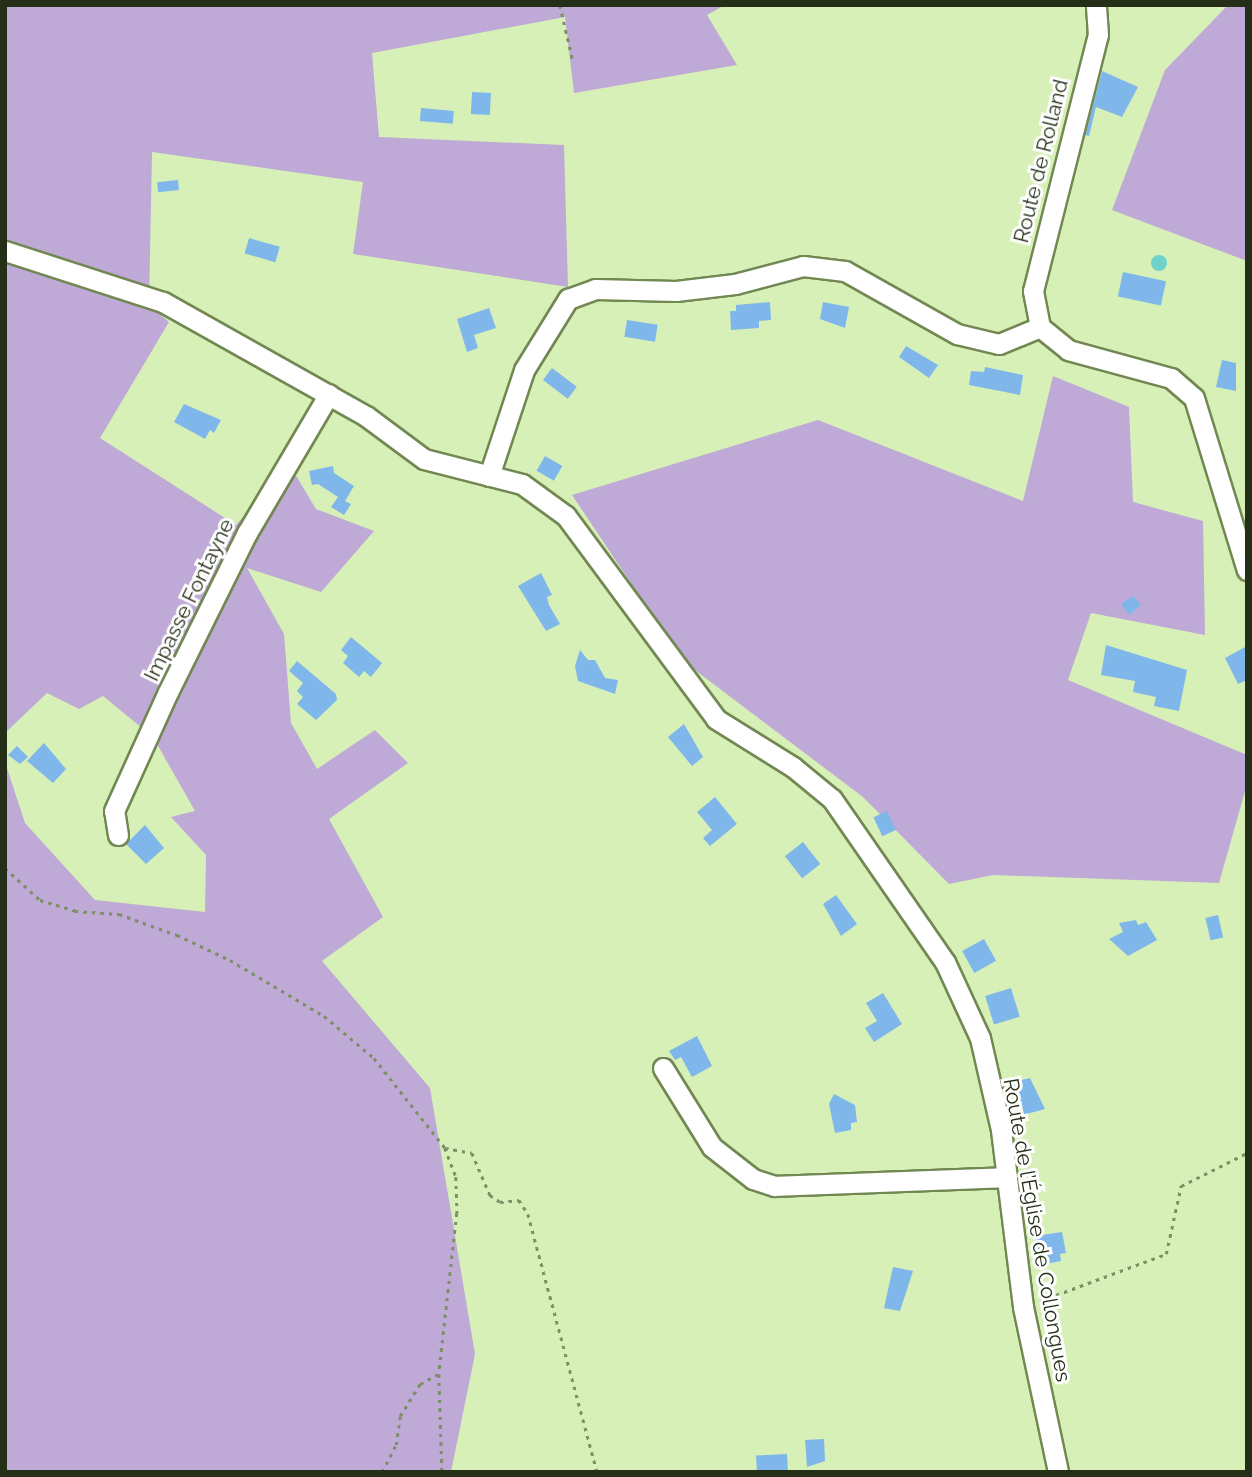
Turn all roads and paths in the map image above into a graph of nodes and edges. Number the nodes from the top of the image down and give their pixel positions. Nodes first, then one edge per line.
1 (559, 5) edge
2 (1096, 5) edge
3 (573, 61) dead end
4 (5, 251) edge
5 (1040, 327) junction
6 (328, 394) junction
7 (488, 476) junction
8 (1247, 570) edge
9 (118, 835) dead end
10 (5, 868) edge
11 (663, 1068) dead end
12 (445, 1148) junction
13 (1247, 1153) edge
14 (1007, 1177) junction
15 (1023, 1307) junction
16 (439, 1374) junction
17 (382, 1472) edge
18 (442, 1472) edge
19 (597, 1472) edge
20 (1058, 1472) edge

1 - 3 path
2 - 5 street, Route de Rolland
4 - 6 street, Route de l’Église de Collongues
5 - 7 street
5 - 8 street
6 - 7 street, Route de l’Église de Collongues
6 - 9 street, Impasse Fontayne
7 - 14 street, Route de l’Église de Collongues
10 - 12 path
11 - 14 street
12 - 16 path
12 - 19 path
13 - 15 path
14 - 15 street, Route de l’Église de Collongues
15 - 20 street, Route de l’Église de Collongues
16 - 17 path
16 - 18 path

